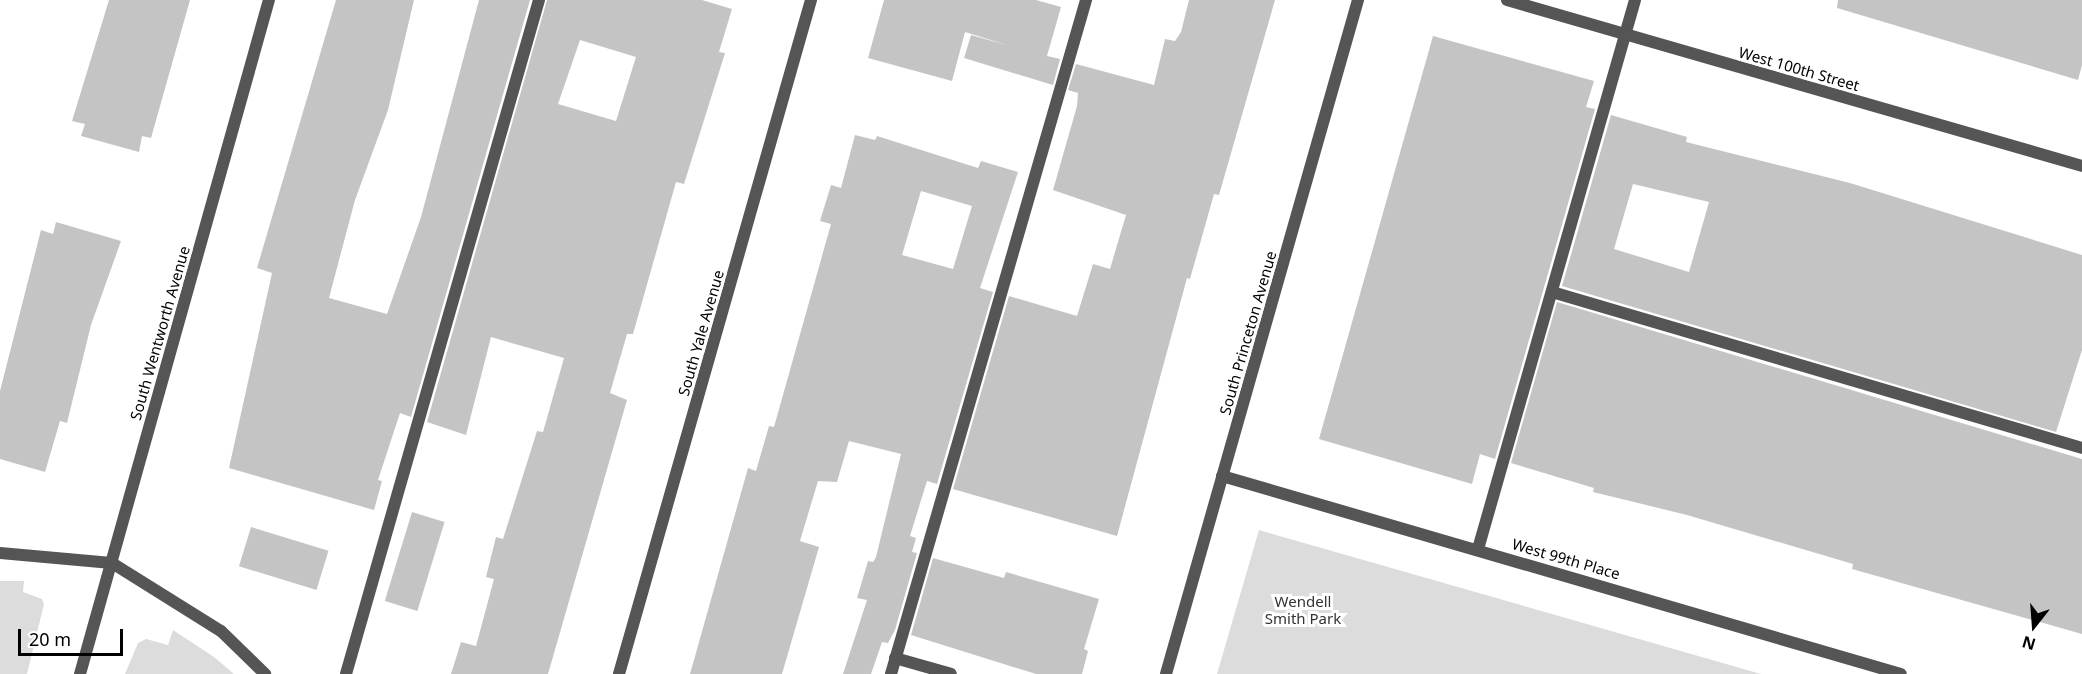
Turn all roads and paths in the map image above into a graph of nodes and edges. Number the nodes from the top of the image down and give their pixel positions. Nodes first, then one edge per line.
1 (269, 0) edge
2 (538, 0) edge
3 (812, 0) edge
4 (1086, 0) edge
5 (1358, 0) edge
6 (1507, 0) edge
7 (1635, 0) edge
8 (1625, 34) junction
9 (2082, 166) edge
10 (1552, 292) junction
11 (2082, 447) edge
12 (1222, 476) junction
13 (1478, 549) junction
14 (0, 554) edge
15 (112, 563) junction
16 (895, 658) junction
17 (80, 674) edge
18 (265, 674) edge
19 (346, 674) edge
20 (619, 674) edge
21 (891, 674) edge
22 (951, 674) edge
23 (1166, 674) edge
24 (1901, 674) edge

1 - 15 street, South Wentworth Avenue
2 - 19 street
3 - 20 street, South Yale Avenue
4 - 16 street
5 - 12 street, South Princeton Avenue
6 - 8 street, West 100th Street
7 - 8 street
8 - 9 street, West 100th Street
8 - 10 street
10 - 11 street
10 - 13 street
12 - 13 street, West 99th Place
12 - 23 street, South Princeton Avenue
13 - 24 street, West 99th Place
14 - 15 street
15 - 17 street, South Wentworth Avenue
15 - 18 street
16 - 21 street
16 - 22 street

